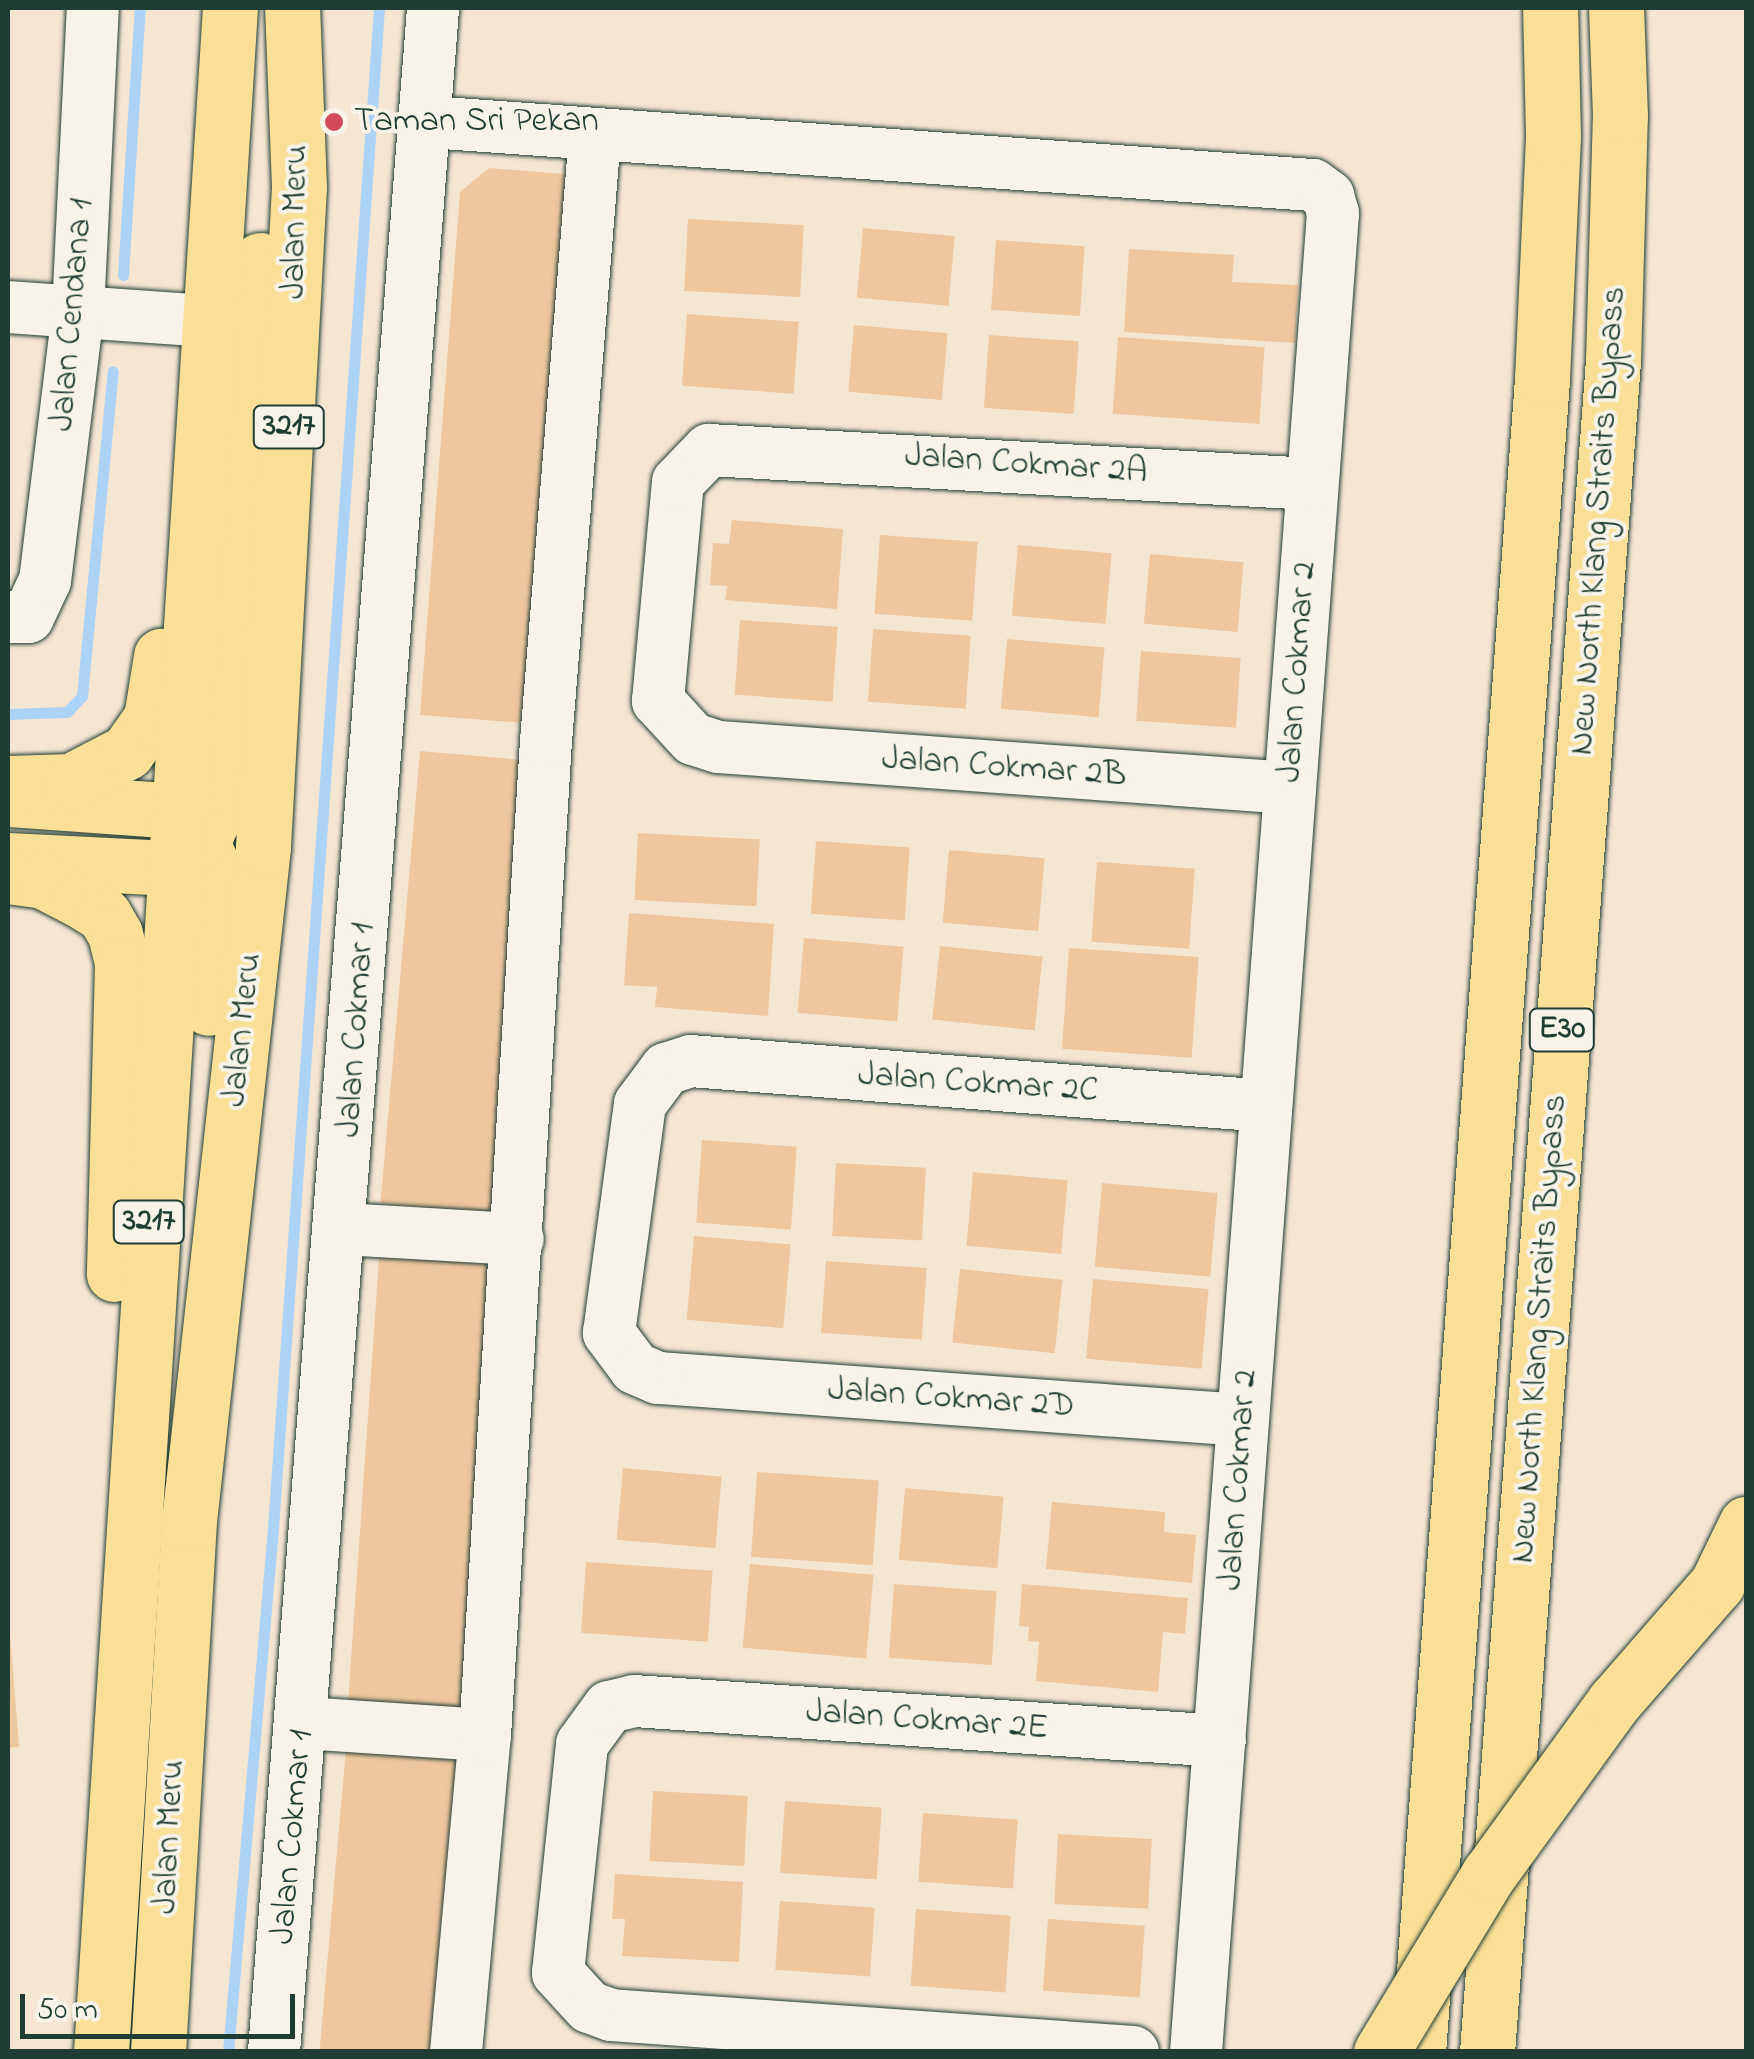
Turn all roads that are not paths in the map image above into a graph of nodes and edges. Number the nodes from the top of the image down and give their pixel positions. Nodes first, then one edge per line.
1 (92, 8) edge
2 (230, 8) edge
3 (292, 8) edge
4 (434, 8) edge
5 (1550, 8) edge
6 (1616, 8) edge
7 (428, 122) junction
8 (595, 134) junction
9 (8, 307) edge
10 (78, 311) junction
11 (206, 345) junction
12 (1312, 484) junction
13 (18, 617) edge
14 (718, 747) joint
15 (8, 784) edge
16 (1290, 788) junction
17 (8, 798) edge
18 (186, 839) junction
19 (8, 860) edge
20 (8, 876) edge
21 (1266, 1106) junction
22 (342, 1229) junction
23 (518, 1239) junction
24 (658, 1378) joint
25 (1243, 1420) junction
26 (189, 1521) junction
27 (1746, 1524) edge
28 (128, 1576) junction
29 (303, 1722) junction
30 (485, 1735) junction
31 (1220, 1741) junction
32 (101, 2052) edge
33 (158, 2052) edge
34 (274, 2052) edge
35 (456, 2052) edge
36 (1133, 2052) edge
37 (1196, 2052) edge
38 (1381, 2052) edge
39 (1418, 2052) edge
40 (1487, 2052) edge

1 - 10 street, Jalan Cendana 1
2 - 11 main road, Jalan Meru / 3217
3 - 18 main road
3 - 26 main road, Jalan Meru / 3217
4 - 7 street, Jalan Cokmar 1
5 - 39 main road, New North Klang Straits Bypass / E30
6 - 40 main road, New North Klang Straits Bypass / E30
7 - 8 street, Jalan Cokmar 2
7 - 22 street, Jalan Cokmar 1
8 - 12 street, Jalan Cokmar 2
8 - 23 street
9 - 10 street
10 - 11 street
10 - 13 street, Jalan Cendana 1
11 - 15 main road
11 - 18 main road, Jalan Meru / 3217
12 - 14 street, Jalan Cokmar 2A
12 - 16 street, Jalan Cokmar 2
14 - 16 street, Jalan Cokmar 2B
16 - 21 street, Jalan Cokmar 2
17 - 18 main road
18 - 19 main road
18 - 26 main road
18 - 28 main road, Jalan Meru / 3217
20 - 28 main road
21 - 24 street, Jalan Cokmar 2C
21 - 25 street, Jalan Cokmar 2
22 - 23 street
22 - 29 street, Jalan Cokmar 1
23 - 30 street
24 - 25 street, Jalan Cokmar 2D
25 - 31 street, Jalan Cokmar 2
26 - 33 main road, Jalan Meru / 3217
27 - 38 main road, bridge
28 - 32 main road, Jalan Meru / 3217
29 - 30 street
29 - 34 street, Jalan Cokmar 1
30 - 35 street
31 - 36 street, Jalan Cokmar 2E
31 - 37 street, Jalan Cokmar 2

